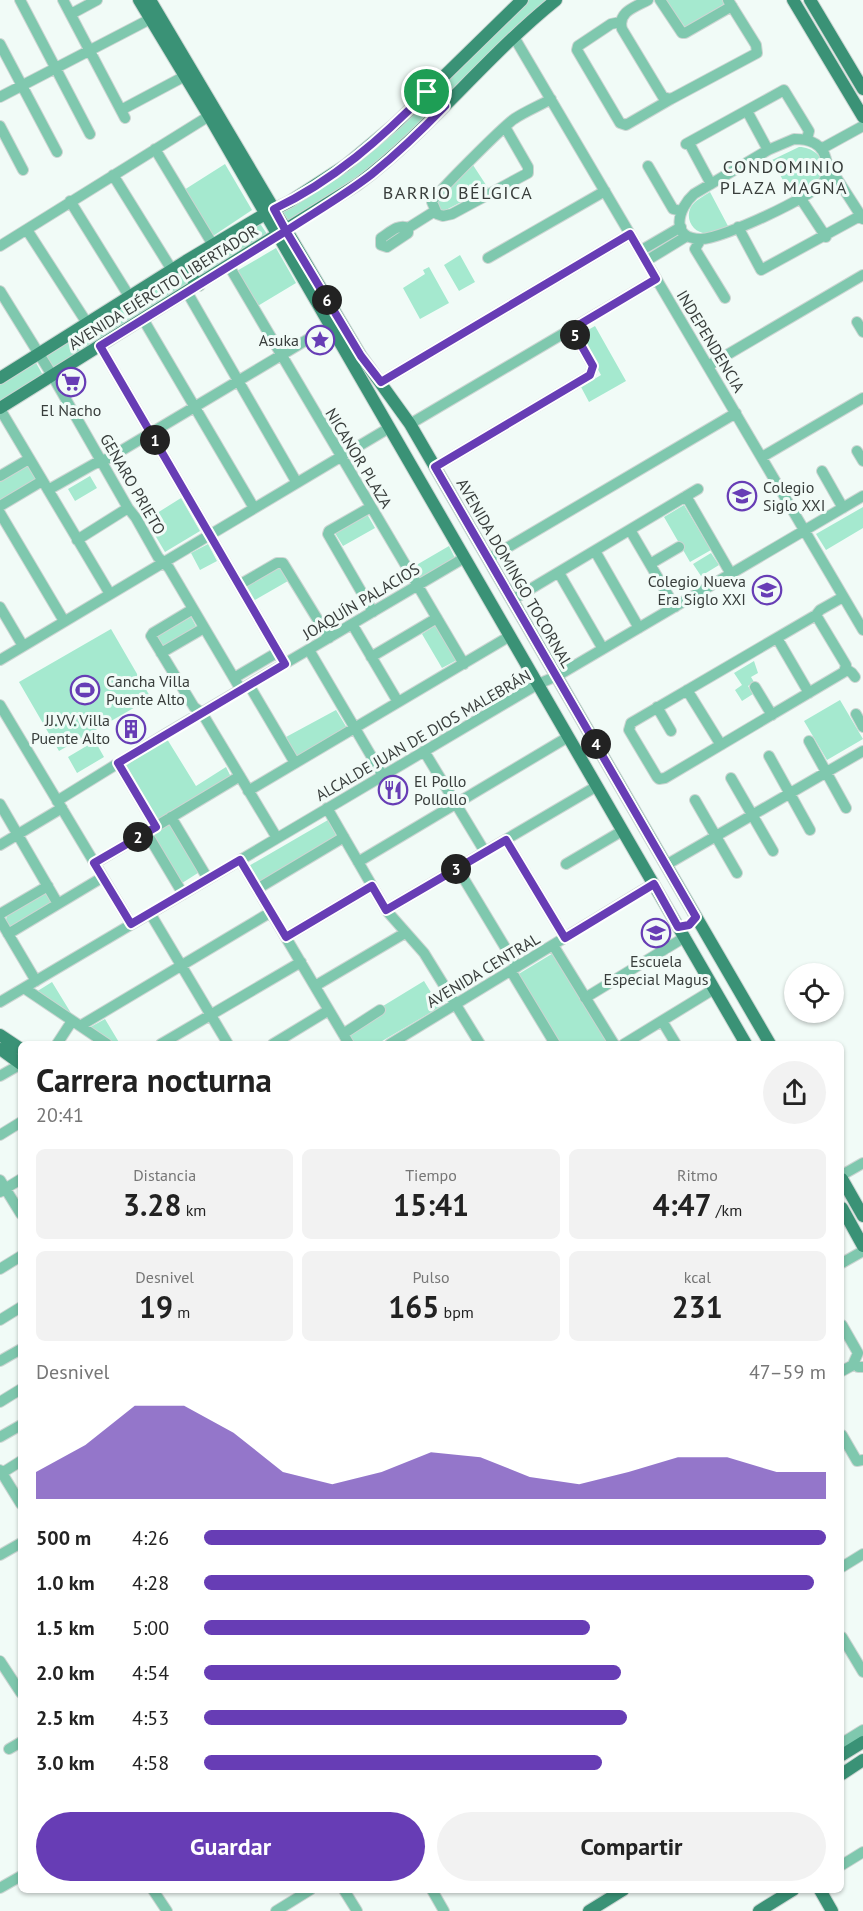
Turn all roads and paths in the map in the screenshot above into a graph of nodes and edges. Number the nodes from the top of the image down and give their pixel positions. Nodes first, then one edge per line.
1 (20, 0) edge
2 (63, 0) edge
3 (97, 0) edge
4 (139, 0) edge
5 (150, 0) edge
6 (522, 0) edge
7 (556, 0) edge
8 (648, 0) edge
9 (660, 0) edge
10 (793, 0) edge
11 (810, 0) edge
12 (730, 3) edge
13 (70, 14) junction
14 (154, 17) junction
15 (620, 20) junction
16 (514, 37) junction
17 (0, 44) edge
18 (90, 50) junction
19 (56, 68) junction
20 (185, 76) junction
21 (22, 86) junction
22 (863, 89) edge
23 (427, 92) junction
24 (549, 96) junction
25 (0, 97) edge
26 (851, 97) junction
27 (667, 98) junction
28 (445, 106) junction
29 (412, 107) junction
30 (747, 111) junction
31 (209, 116) junction
32 (863, 117) edge
33 (427, 125) junction
34 (0, 126) edge
35 (863, 126) edge
36 (504, 127) junction
37 (90, 134) dead end
38 (807, 140) junction
39 (155, 149) junction
40 (821, 149) junction
41 (768, 150) junction
42 (57, 152) dead end
43 (648, 166) dead end
44 (23, 170) dead end
45 (827, 173) junction
46 (113, 175) junction
47 (711, 184) junction
48 (604, 191) junction
49 (801, 199) junction
50 (70, 201) junction
51 (435, 211) junction
52 (681, 211) junction
53 (270, 212) junction
54 (862, 218) edge
55 (738, 227) junction
56 (408, 228) dead end
57 (27, 230) junction
58 (684, 232) junction
59 (282, 233) junction
60 (630, 234) junction
61 (826, 237) junction
62 (701, 239) junction
63 (213, 245) junction
64 (0, 246) edge
65 (643, 256) junction
66 (488, 258) dead end
67 (186, 261) junction
68 (229, 266) junction
69 (172, 270) junction
70 (863, 274) edge
71 (656, 279) junction
72 (193, 289) junction
73 (0, 291) edge
74 (129, 296) junction
75 (725, 298) dead end
76 (144, 319) junction
77 (87, 323) junction
78 (330, 326) junction
79 (572, 329) junction
80 (100, 346) junction
81 (39, 354) junction
82 (281, 355) junction
83 (708, 366) junction
84 (52, 375) junction
85 (0, 378) edge
86 (238, 381) junction
87 (381, 382) junction
88 (863, 398) edge
89 (195, 407) junction
90 (0, 408) edge
91 (736, 413) junction
92 (410, 424) junction
93 (389, 428) junction
94 (151, 433) junction
95 (424, 450) junction
96 (404, 455) junction
97 (340, 456) junction
98 (762, 457) junction
99 (29, 459) junction
100 (102, 460) junction
101 (435, 467) junction
102 (822, 471) dead end
103 (0, 476) edge
104 (297, 483) junction
105 (45, 486) junction
106 (698, 489) dead end
107 (687, 496) junction
108 (863, 496) edge
109 (0, 506) edge
110 (370, 507) junction
111 (128, 508) junction
112 (254, 508) junction
113 (843, 508) junction
114 (0, 513) edge
115 (630, 530) junction
116 (805, 531) junction
117 (210, 534) junction
118 (77, 540) junction
119 (679, 547) dead end
120 (595, 551) junction
121 (464, 558) junction
122 (488, 559) junction
123 (164, 562) junction
124 (650, 564) junction
125 (559, 573) junction
126 (731, 574) junction
127 (239, 585) junction
128 (418, 585) junction
129 (110, 594) junction
130 (842, 599) junction
131 (512, 600) junction
132 (0, 607) edge
133 (675, 607) junction
134 (193, 609) junction
135 (373, 612) junction
136 (816, 615) junction
137 (437, 618) junction
138 (64, 621) junction
139 (352, 624) junction
140 (204, 628) junction
141 (639, 628) junction
142 (863, 630) edge
143 (510, 636) junction
144 (328, 638) junction
145 (777, 638) junction
146 (23, 646) junction
147 (603, 649) junction
148 (309, 650) junction
149 (278, 652) junction
150 (161, 653) junction
151 (372, 657) junction
152 (0, 660) edge
153 (285, 664) junction
154 (464, 664) junction
155 (846, 669) junction
156 (556, 676) junction
157 (855, 677) dead end
158 (234, 678) junction
159 (538, 684) junction
160 (755, 687) dead end
161 (245, 688) junction
162 (687, 690) junction
163 (809, 693) junction
164 (399, 702) junction
165 (0, 705) edge
166 (657, 707) junction
167 (202, 713) junction
168 (856, 714) dead end
169 (772, 715) junction
170 (5, 724) edge
171 (863, 727) edge
172 (355, 728) junction
173 (671, 731) dead end
174 (568, 737) junction
175 (809, 741) dead end
176 (721, 745) junction
177 (424, 751) junction
178 (863, 751) edge
179 (769, 756) dead end
180 (118, 763) junction
181 (295, 763) junction
182 (826, 772) junction
183 (383, 776) junction
184 (240, 777) junction
185 (731, 778) dead end
186 (597, 786) junction
187 (248, 791) junction
188 (790, 793) junction
189 (695, 800) dead end
190 (0, 804) edge
191 (59, 804) junction
192 (456, 804) junction
193 (327, 808) junction
194 (846, 808) dead end
195 (753, 815) junction
196 (171, 817) junction
197 (640, 822) junction
198 (151, 830) junction
199 (810, 830) dead end
200 (622, 831) junction
201 (18, 834) junction
202 (716, 836) junction
203 (344, 837) junction
204 (277, 838) junction
205 (506, 840) junction
206 (0, 845) edge
207 (773, 851) dead end
208 (485, 852) junction
209 (240, 860) junction
210 (358, 862) junction
211 (94, 863) junction
212 (566, 864) dead end
213 (666, 865) junction
214 (458, 868) junction
215 (737, 873) dead end
216 (103, 877) junction
217 (208, 879) junction
218 (654, 884) junction
219 (48, 886) junction
220 (372, 886) junction
221 (257, 889) junction
222 (183, 894) junction
223 (58, 904) junction
224 (386, 910) junction
225 (271, 912) junction
226 (150, 913) junction
227 (0, 914) edge
228 (696, 917) junction
229 (0, 920) edge
230 (131, 924) junction
231 (681, 932) junction
232 (405, 933) junction
233 (8, 934) junction
234 (286, 937) junction
235 (565, 938) junction
236 (554, 945) junction
237 (301, 962) junction
238 (181, 966) junction
239 (514, 969) junction
240 (36, 981) junction
241 (315, 986) junction
242 (24, 988) junction
243 (714, 989) junction
244 (585, 998) junction
245 (0, 1002) edge
246 (456, 1005) junction
247 (329, 1010) junction
248 (380, 1010) dead end
249 (210, 1015) junction
250 (662, 1021) junction
251 (76, 1023) junction
252 (343, 1034) junction
253 (0, 1035) edge
254 (60, 1041) edge
255 (103, 1041) edge
256 (166, 1041) edge
257 (226, 1041) edge
258 (278, 1041) edge
259 (347, 1041) edge
260 (395, 1041) edge
261 (478, 1041) edge
262 (553, 1041) edge
263 (612, 1041) edge
264 (629, 1041) edge
265 (674, 1041) edge
266 (744, 1041) edge
267 (768, 1041) edge
268 (18, 1047) edge
269 (0, 1049) edge
270 (18, 1062) edge
271 (18, 1066) edge
272 (0, 1076) edge
273 (18, 1124) edge
274 (0, 1135) edge
275 (863, 1163) edge
276 (844, 1176) edge
277 (18, 1180) edge
278 (844, 1182) edge
279 (2, 1187) edge
280 (18, 1211) edge
281 (844, 1212) edge
282 (859, 1218) edge
283 (863, 1246) edge
284 (863, 1251) edge
285 (18, 1258) edge
286 (844, 1262) edge
287 (0, 1269) edge
288 (18, 1309) edge
289 (0, 1320) edge
290 (844, 1330) edge
291 (18, 1350) edge
292 (860, 1359) edge
293 (0, 1361) edge
294 (844, 1370) edge
295 (18, 1391) edge
296 (0, 1402) edge
297 (18, 1427) edge
298 (0, 1437) edge
299 (844, 1438) edge
300 (860, 1461) edge
301 (18, 1462) edge
302 (1, 1471) edge
303 (18, 1499) edge
304 (18, 1545) edge
305 (863, 1554) edge
306 (0, 1555) edge
307 (844, 1566) edge
308 (844, 1639) edge
309 (0, 1661) edge
310 (863, 1672) edge
311 (18, 1688) edge
312 (863, 1730) edge
313 (844, 1742) edge
314 (863, 1742) edge
315 (18, 1744) edge
316 (9, 1749) dead end
317 (844, 1754) edge
318 (863, 1760) edge
319 (844, 1773) edge
320 (863, 1852) edge
321 (844, 1864) edge
322 (18, 1878) edge
323 (0, 1888) edge
324 (155, 1893) edge
325 (305, 1893) edge
326 (346, 1893) edge
327 (434, 1893) edge
328 (618, 1893) edge
329 (788, 1893) edge
330 (822, 1893) edge
331 (167, 1911) edge
332 (276, 1911) edge
333 (357, 1911) edge
334 (444, 1911) edge
335 (590, 1911) edge
336 (759, 1911) edge
337 (832, 1911) edge

1 - 19 street
2 - 13 street
3 - 13 street
4 - 14 main road, AVENIDA DOMINGO TOCORNAL
5 - 14 main road, AVENIDA DOMINGO TOCORNAL
6 - 23 main road, AVENIDA EJÉRCITO LIBERTADOR
7 - 16 main road, AVENIDA EJÉRCITO LIBERTADOR
8 - 15 street
9 - 12 street
10 - 26 main road
11 - 22 main road
12 - 27 street
13 - 18 street
14 - 18 street
14 - 20 main road, AVENIDA DOMINGO TOCORNAL
14 - 53 main road, AVENIDA DOMINGO TOCORNAL
15 - 27 street
15 - 27 street
16 - 24 street, INDEPENDENCIA
16 - 28 main road, AVENIDA EJÉRCITO LIBERTADOR
17 - 21 street
18 - 19 street
18 - 20 street
19 - 21 street
19 - 37 street
20 - 31 main road, AVENIDA DOMINGO TOCORNAL
21 - 25 street
21 - 42 street
22 - 26 main road
23 - 28 main road
23 - 29 main road, AVENIDA EJÉRCITO LIBERTADOR
24 - 36 street
24 - 48 street, INDEPENDENCIA
26 - 32 main road
28 - 33 main road, AVENIDA EJÉRCITO LIBERTADOR
29 - 33 main road
29 - 53 main road, AVENIDA EJÉRCITO LIBERTADOR
30 - 38 street
30 - 41 street
30 - 47 street
31 - 39 street
31 - 53 main road, AVENIDA DOMINGO TOCORNAL
33 - 59 main road, AVENIDA EJÉRCITO LIBERTADOR
34 - 44 street
35 - 40 street
36 - 51 street
36 - 51 street
38 - 40 street
38 - 41 street
39 - 46 street
39 - 63 street
40 - 45 street
41 - 47 street
43 - 52 street
45 - 49 street
45 - 54 street
46 - 50 street
46 - 69 street
47 - 52 street
48 - 60 street, INDEPENDENCIA
48 - 66 street
49 - 55 street
49 - 61 street
50 - 57 street
50 - 74 street
51 - 56 street
52 - 58 street
53 - 59 main road, AVENIDA DOMINGO TOCORNAL
53 - 63 main road, AVENIDA EJÉRCITO LIBERTADOR
54 - 61 street
55 - 61 street
55 - 62 street
57 - 64 street
57 - 77 street
58 - 62 street
58 - 65 street
59 - 68 main road, AVENIDA EJÉRCITO LIBERTADOR
59 - 78 main road, AVENIDA DOMINGO TOCORNAL
59 - 87 main road, AVENIDA DOMINGO TOCORNAL
60 - 65 street, INDEPENDENCIA
60 - 87 street
62 - 75 street
63 - 67 main road, AVENIDA EJÉRCITO LIBERTADOR
65 - 71 street, INDEPENDENCIA
67 - 69 main road, AVENIDA EJÉRCITO LIBERTADOR
67 - 72 main road
68 - 72 main road, AVENIDA EJÉRCITO LIBERTADOR
68 - 82 street, NICANOR PLAZA
69 - 74 main road, AVENIDA EJÉRCITO LIBERTADOR
70 - 83 street
71 - 79 street
71 - 83 street, INDEPENDENCIA
72 - 76 main road, AVENIDA EJÉRCITO LIBERTADOR
72 - 86 street
73 - 81 street, GENARO PRIETO
74 - 77 main road, AVENIDA EJÉRCITO LIBERTADOR
76 - 80 main road, AVENIDA EJÉRCITO LIBERTADOR
76 - 89 street
77 - 81 main road, AVENIDA EJÉRCITO LIBERTADOR
78 - 82 street
78 - 93 main road, AVENIDA DOMINGO TOCORNAL
79 - 92 street
79 - 101 street
80 - 84 main road, AVENIDA EJÉRCITO LIBERTADOR
80 - 94 street
81 - 84 street, GENARO PRIETO
81 - 85 main road, AVENIDA EJÉRCITO LIBERTADOR
82 - 86 street
82 - 97 street, NICANOR PLAZA
83 - 91 street, INDEPENDENCIA
84 - 90 main road, AVENIDA EJÉRCITO LIBERTADOR
84 - 100 street, GENARO PRIETO
86 - 89 street
86 - 104 street
87 - 92 main road, AVENIDA DOMINGO TOCORNAL
88 - 98 street
89 - 94 street
89 - 112 street
90 - 99 street
91 - 98 street, INDEPENDENCIA
91 - 122 street
92 - 95 main road, AVENIDA DOMINGO TOCORNAL
93 - 96 main road, AVENIDA DOMINGO TOCORNAL
93 - 97 street
94 - 100 street
94 - 117 street
95 - 96 main road
95 - 101 main road, AVENIDA DOMINGO TOCORNAL
96 - 121 main road, AVENIDA DOMINGO TOCORNAL
97 - 104 street
97 - 110 street, NICANOR PLAZA
98 - 116 street, INDEPENDENCIA
99 - 103 street
99 - 105 street
100 - 105 street
100 - 111 street, GENARO PRIETO
101 - 122 main road, AVENIDA DOMINGO TOCORNAL
102 - 113 street
104 - 112 street
105 - 109 street
105 - 118 street
106 - 107 street
107 - 115 street
107 - 126 street
108 - 113 street, ALCALDE JUAN DE DIOS MALEBRÁN
110 - 128 street, NICANOR PLAZA
110 - 135 street
111 - 118 street
111 - 123 street, GENARO PRIETO
112 - 117 street
113 - 116 street, ALCALDE JUAN DE DIOS MALEBRÁN
114 - 138 street
115 - 120 street
115 - 124 street
116 - 126 street, ALCALDE JUAN DE DIOS MALEBRÁN
116 - 130 street, INDEPENDENCIA
117 - 123 street
117 - 127 street
118 - 129 street
119 - 124 street
120 - 125 street
120 - 141 street
121 - 128 street, JOAQUÍN PALACIOS
121 - 143 main road, AVENIDA DOMINGO TOCORNAL
122 - 131 main road, AVENIDA DOMINGO TOCORNAL
123 - 129 street
123 - 134 street, GENARO PRIETO
124 - 133 street
125 - 131 street
125 - 147 street
126 - 133 street, ALCALDE JUAN DE DIOS MALEBRÁN
127 - 144 street
127 - 149 street
128 - 135 street, JOAQUÍN PALACIOS
128 - 137 street, NICANOR PLAZA
129 - 138 street
130 - 136 street
130 - 142 street, INDEPENDENCIA
131 - 156 main road, AVENIDA DOMINGO TOCORNAL
132 - 146 street
133 - 141 street, ALCALDE JUAN DE DIOS MALEBRÁN
134 - 140 street, GENARO PRIETO
134 - 150 street
135 - 139 street, JOAQUÍN PALACIOS
136 - 145 street
136 - 155 street
137 - 151 street
137 - 154 street, NICANOR PLAZA
138 - 146 street
139 - 144 street, JOAQUÍN PALACIOS
139 - 151 street
140 - 150 street
140 - 158 street, GENARO PRIETO
141 - 147 street, ALCALDE JUAN DE DIOS MALEBRÁN
143 - 154 street
143 - 159 main road, AVENIDA DOMINGO TOCORNAL
144 - 148 street, JOAQUÍN PALACIOS
145 - 162 street
145 - 163 street
146 - 152 street
147 - 156 street, ALCALDE JUAN DE DIOS MALEBRÁN
148 - 153 street, JOAQUÍN PALACIOS
148 - 172 street
149 - 153 street
149 - 158 street
150 - 167 street
151 - 164 street
153 - 161 street, JOAQUÍN PALACIOS
154 - 164 street
155 - 157 street
155 - 163 street
156 - 159 street, ALCALDE JUAN DE DIOS MALEBRÁN
156 - 197 main road, AVENIDA DOMINGO TOCORNAL
158 - 161 street, GENARO PRIETO
159 - 174 main road, AVENIDA DOMINGO TOCORNAL
159 - 177 street, ALCALDE JUAN DE DIOS MALEBRÁN
160 - 169 street
161 - 167 street, JOAQUÍN PALACIOS
161 - 181 street, GENARO PRIETO
162 - 166 street
162 - 176 street
163 - 169 street
164 - 172 street
165 - 170 street
166 - 173 street
166 - 176 street
167 - 180 street, JOAQUÍN PALACIOS
167 - 184 street
168 - 171 street
169 - 176 street
170 - 191 street
172 - 181 street
172 - 183 street
174 - 186 main road, AVENIDA DOMINGO TOCORNAL
174 - 192 street
175 - 182 street
177 - 183 street, ALCALDE JUAN DE DIOS MALEBRÁN
177 - 192 street
178 - 182 street
179 - 188 street
180 - 191 street, JOAQUÍN PALACIOS
180 - 198 street
181 - 187 street
182 - 188 street
182 - 194 street
183 - 193 street, ALCALDE JUAN DE DIOS MALEBRÁN
184 - 187 street
184 - 196 street
185 - 195 street
186 - 200 main road, AVENIDA DOMINGO TOCORNAL
186 - 205 street
187 - 204 street
188 - 195 street
188 - 199 street
189 - 202 street
190 - 201 street
191 - 201 street, JOAQUÍN PALACIOS
191 - 211 street
192 - 208 street
192 - 210 street
193 - 203 street
193 - 204 street, ALCALDE JUAN DE DIOS MALEBRÁN
195 - 202 street
195 - 207 street
196 - 198 street
196 - 217 street
197 - 200 main road
197 - 213 main road, AVENIDA DOMINGO TOCORNAL
198 - 211 street
198 - 222 street
200 - 212 street
200 - 218 main road, AVENIDA DOMINGO TOCORNAL
201 - 206 street, JOAQUÍN PALACIOS
201 - 219 street
202 - 213 street
202 - 215 street
203 - 210 street
203 - 221 street
204 - 209 street, ALCALDE JUAN DE DIOS MALEBRÁN
205 - 208 street
205 - 235 street
208 - 214 street
209 - 217 street, ALCALDE JUAN DE DIOS MALEBRÁN
209 - 221 street
210 - 220 street
211 - 216 street
213 - 228 main road, AVENIDA DOMINGO TOCORNAL
214 - 224 street
214 - 239 street
216 - 223 street
216 - 230 street
217 - 222 street, ALCALDE JUAN DE DIOS MALEBRÁN
218 - 231 main road, AVENIDA DOMINGO TOCORNAL
218 - 235 street, AVENIDA CENTRAL
219 - 223 street
219 - 227 street
220 - 224 street
220 - 234 street
221 - 225 street
222 - 226 street, ALCALDE JUAN DE DIOS MALEBRÁN
223 - 233 street
224 - 232 street
225 - 234 street
225 - 238 street
226 - 230 street, ALCALDE JUAN DE DIOS MALEBRÁN
226 - 238 street
228 - 231 main road
228 - 267 main road, AVENIDA DOMINGO TOCORNAL
229 - 233 street
230 - 240 street, ALCALDE JUAN DE DIOS MALEBRÁN
231 - 243 main road, AVENIDA DOMINGO TOCORNAL
231 - 244 street
232 - 241 street
232 - 246 street
233 - 240 street
234 - 237 street
235 - 236 street, AVENIDA CENTRAL
236 - 239 street, AVENIDA CENTRAL
236 - 244 street
237 - 241 street
237 - 249 street
238 - 249 street
238 - 251 street
239 - 246 street, AVENIDA CENTRAL
239 - 262 street
240 - 242 street, ALCALDE JUAN DE DIOS MALEBRÁN
241 - 247 street
242 - 245 street, ALCALDE JUAN DE DIOS MALEBRÁN
242 - 251 street
243 - 250 street
243 - 266 main road, AVENIDA DOMINGO TOCORNAL
244 - 263 street
246 - 260 street, AVENIDA CENTRAL
246 - 261 street
247 - 252 street
247 - 258 street
248 - 252 street
249 - 256 street
249 - 257 street
250 - 264 street
250 - 265 street
251 - 254 street
251 - 255 street
252 - 259 street
253 - 268 main road
269 - 270 main road
271 - 272 street
273 - 274 street
275 - 276 street
277 - 279 street
278 - 282 main road
279 - 280 street
281 - 282 main road
282 - 283 main road
284 - 286 street
285 - 287 street
288 - 289 street
290 - 292 street
291 - 293 street
292 - 294 street
295 - 296 street
297 - 298 street
299 - 300 street
301 - 302 street
302 - 303 street
304 - 306 street
305 - 307 street
308 - 310 street
309 - 311 street
312 - 313 street
314 - 317 main road
315 - 316 street
318 - 319 main road
320 - 321 street
322 - 323 street
324 - 331 street
325 - 332 street
326 - 333 street
327 - 334 street
328 - 335 main road
329 - 336 main road
330 - 337 main road

